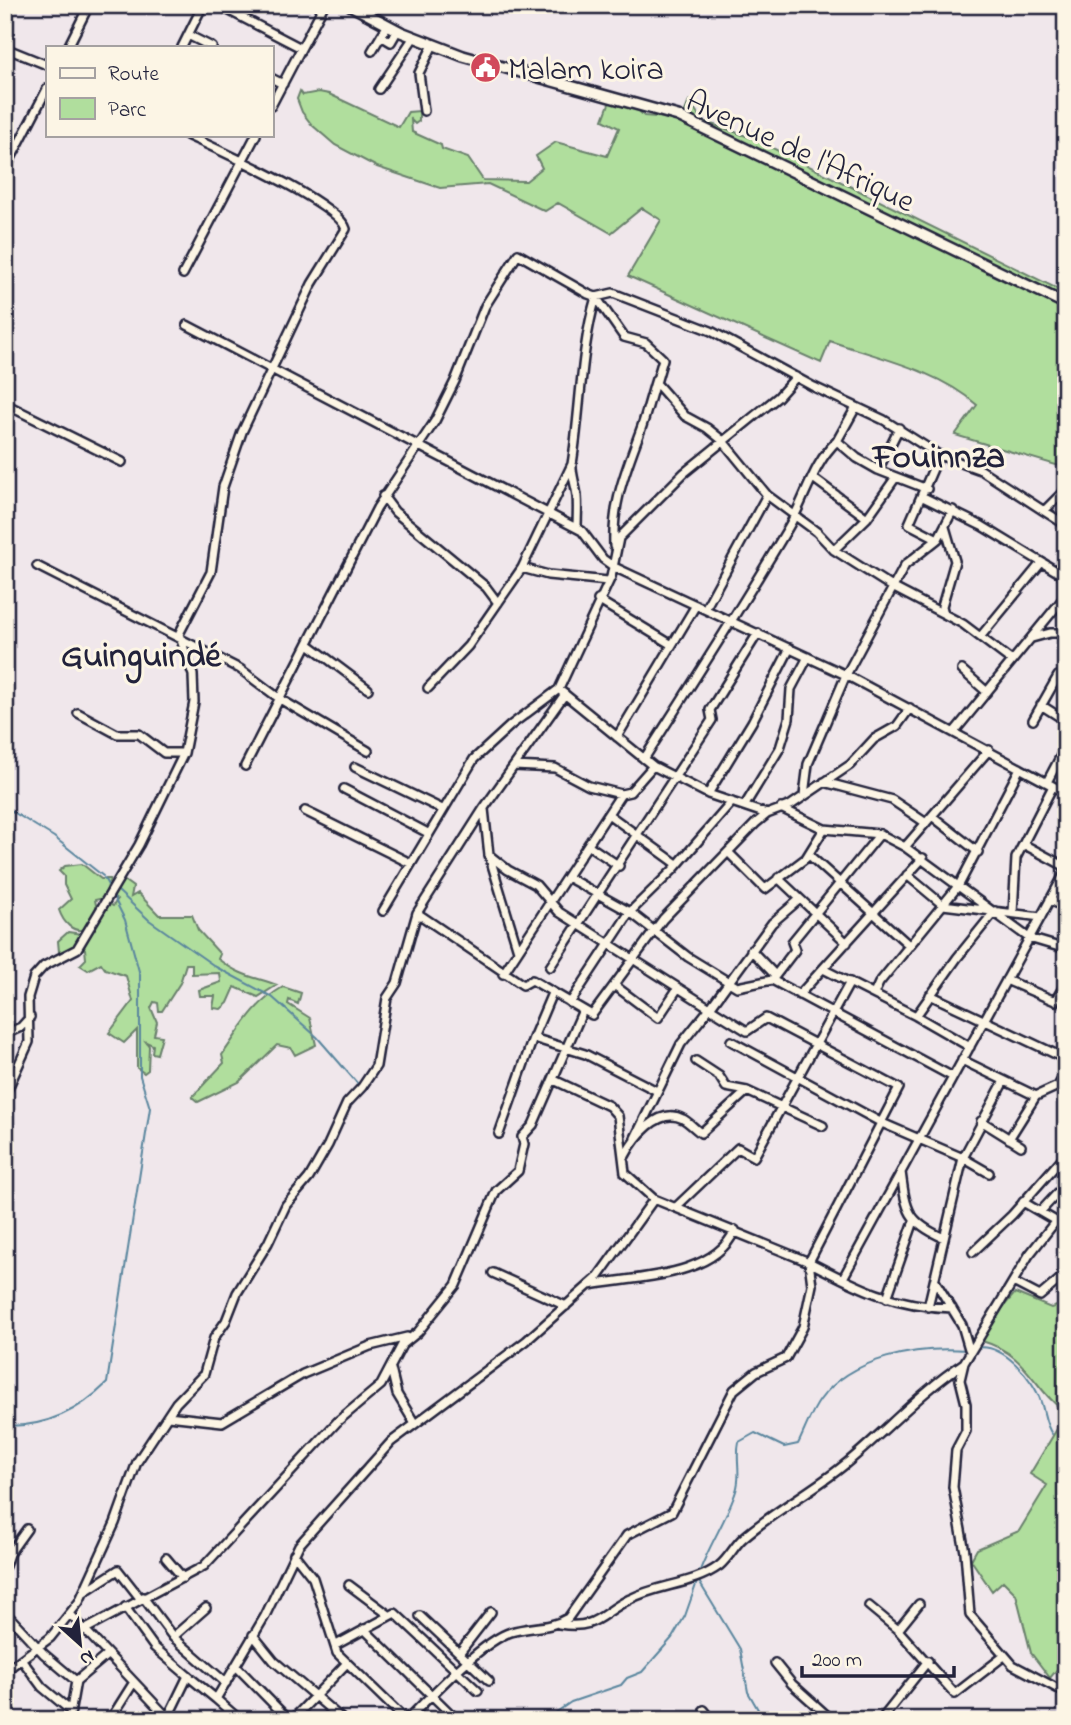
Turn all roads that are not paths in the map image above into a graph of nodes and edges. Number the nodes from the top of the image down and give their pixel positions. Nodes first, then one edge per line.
1 (89, 5) edge
2 (203, 5) edge
3 (218, 5) edge
4 (240, 5) edge
5 (324, 5) edge
6 (350, 5) edge
7 (236, 15) junction
8 (388, 25) junction
9 (398, 30) junction
10 (188, 35) junction
11 (381, 36) junction
12 (414, 37) junction
13 (433, 45) junction
14 (68, 46) edge
15 (182, 46) edge
16 (210, 46) edge
17 (5, 48) edge
18 (301, 48) junction
19 (372, 51) dead end
20 (46, 65) edge
21 (273, 79) edge
22 (283, 84) junction
23 (379, 89) dead end
24 (46, 91) edge
25 (273, 102) edge
26 (424, 111) dead end
27 (189, 136) edge
28 (255, 136) edge
29 (242, 162) junction
30 (5, 170) edge
31 (183, 274) dead end
32 (596, 297) junction
33 (1066, 304) edge
34 (187, 325) dead end
35 (272, 368) junction
36 (657, 375) junction
37 (796, 377) junction
38 (5, 404) edge
39 (856, 407) junction
40 (899, 428) junction
41 (722, 440) junction
42 (837, 441) junction
43 (420, 446) junction
44 (939, 455) junction
45 (121, 462) dead end
46 (572, 464) junction
47 (878, 470) junction
48 (895, 477) junction
49 (813, 478) junction
50 (1066, 489) edge
51 (925, 493) junction
52 (767, 495) junction
53 (383, 496) junction
54 (953, 510) junction
55 (1044, 511) junction
56 (548, 515) junction
57 (795, 517) junction
58 (867, 518) junction
59 (1066, 525) edge
60 (945, 527) junction
61 (577, 528) junction
62 (938, 538) junction
63 (834, 550) junction
64 (614, 555) junction
65 (1041, 563) junction
66 (37, 566) dead end
67 (614, 567) junction
68 (522, 568) junction
69 (1066, 577) edge
70 (608, 581) junction
71 (894, 588) junction
72 (1066, 595) edge
73 (598, 600) junction
74 (498, 603) junction
75 (696, 605) junction
76 (705, 609) junction
77 (944, 615) junction
78 (733, 621) junction
79 (758, 633) junction
80 (1066, 634) edge
81 (981, 636) junction
82 (1032, 638) junction
83 (182, 640) junction
84 (308, 644) junction
85 (672, 645) junction
86 (790, 648) junction
87 (808, 657) junction
88 (1012, 661) junction
89 (962, 670) dead end
90 (846, 676) junction
91 (1058, 676) dead end
92 (428, 688) dead end
93 (368, 689) dead end
94 (562, 692) junction
95 (987, 692) junction
96 (279, 699) junction
97 (1041, 705) junction
98 (910, 708) junction
99 (78, 713) dead end
100 (1033, 720) dead end
101 (1066, 721) edge
102 (955, 731) junction
103 (617, 737) junction
104 (1066, 746) edge
105 (989, 750) junction
106 (368, 751) dead end
107 (184, 753) junction
108 (644, 759) junction
109 (514, 765) junction
110 (245, 766) dead end
111 (653, 766) junction
112 (355, 767) dead end
113 (1020, 768) junction
114 (675, 778) junction
115 (823, 782) junction
116 (1050, 784) junction
117 (344, 789) dead end
118 (1066, 793) edge
119 (621, 794) junction
120 (708, 794) junction
121 (804, 795) junction
122 (732, 802) junction
123 (745, 805) junction
124 (442, 808) junction
125 (484, 808) junction
126 (780, 808) junction
127 (305, 811) dead end
128 (608, 814) junction
129 (768, 814) junction
130 (932, 816) junction
131 (926, 823) junction
132 (824, 829) junction
133 (428, 833) junction
134 (880, 834) junction
135 (639, 836) junction
136 (1023, 844) junction
137 (588, 845) junction
138 (905, 847) junction
139 (728, 852) junction
140 (978, 852) junction
141 (489, 855) junction
142 (808, 855) junction
143 (923, 858) junction
144 (410, 863) junction
145 (677, 864) junction
146 (619, 866) junction
147 (1066, 869) edge
148 (907, 875) junction
149 (568, 877) junction
150 (778, 878) junction
151 (839, 884) junction
152 (958, 885) junction
153 (599, 895) junction
154 (1050, 899) junction
155 (800, 900) junction
156 (549, 902) junction
157 (943, 905) junction
158 (1066, 909) edge
159 (383, 911) dead end
160 (995, 911) junction
161 (630, 912) junction
162 (418, 913) junction
163 (1013, 913) junction
164 (815, 914) junction
165 (873, 914) junction
166 (1041, 917) junction
167 (579, 925) junction
168 (654, 931) junction
169 (1029, 938) junction
170 (847, 943) junction
171 (609, 944) junction
172 (910, 946) junction
173 (1066, 949) edge
174 (518, 950) junction
175 (751, 950) junction
176 (633, 960) junction
177 (550, 967) dead end
178 (823, 970) junction
179 (503, 974) junction
180 (773, 978) junction
181 (1006, 980) junction
182 (727, 981) junction
183 (850, 982) junction
184 (1066, 983) edge
185 (614, 985) junction
186 (678, 988) junction
187 (552, 993) junction
188 (874, 994) junction
189 (799, 995) junction
190 (930, 995) junction
191 (570, 1003) junction
192 (710, 1009) junction
193 (583, 1010) junction
194 (833, 1013) junction
195 (916, 1016) junction
196 (30, 1017) junction
197 (984, 1021) junction
198 (5, 1034) edge
199 (533, 1038) junction
200 (730, 1041) dead end
201 (815, 1046) junction
202 (970, 1046) junction
203 (566, 1050) junction
204 (1066, 1059) edge
205 (962, 1060) junction
206 (696, 1061) dead end
207 (1066, 1072) edge
208 (798, 1077) junction
209 (953, 1077) junction
210 (554, 1080) junction
211 (1004, 1081) junction
212 (657, 1091) junction
213 (747, 1091) junction
214 (5, 1095) edge
215 (1036, 1096) junction
216 (782, 1106) junction
217 (981, 1121) junction
218 (882, 1123) junction
219 (823, 1126) dead end
220 (499, 1134) dead end
221 (635, 1138) junction
222 (1009, 1139) junction
223 (919, 1140) junction
224 (1021, 1146) dead end
225 (1066, 1154) edge
226 (963, 1157) junction
227 (623, 1160) junction
228 (901, 1172) junction
229 (989, 1173) dead end
230 (1066, 1184) edge
231 (654, 1199) junction
232 (1023, 1202) junction
233 (676, 1207) junction
234 (1040, 1212) junction
235 (914, 1221) junction
236 (1055, 1222) junction
237 (1066, 1227) edge
238 (735, 1230) junction
239 (944, 1238) junction
240 (973, 1252) dead end
241 (808, 1262) junction
242 (493, 1273) dead end
243 (1066, 1274) edge
244 (843, 1278) junction
245 (934, 1281) junction
246 (1013, 1282) junction
247 (589, 1285) junction
248 (887, 1298) junction
249 (566, 1306) junction
250 (928, 1307) junction
251 (952, 1308) junction
252 (418, 1332) junction
253 (969, 1349) junction
254 (964, 1363) junction
255 (391, 1365) junction
256 (168, 1416) junction
257 (415, 1424) junction
258 (27, 1529) dead end
259 (294, 1554) junction
260 (166, 1558) dead end
261 (5, 1566) edge
262 (183, 1578) junction
263 (349, 1585) dead end
264 (83, 1592) junction
265 (141, 1597) junction
266 (919, 1604) dead end
267 (869, 1606) dead end
268 (125, 1607) junction
269 (206, 1608) dead end
270 (5, 1612) edge
271 (491, 1612) dead end
272 (70, 1614) junction
273 (389, 1615) junction
274 (420, 1616) dead end
275 (558, 1624) junction
276 (364, 1629) junction
277 (84, 1630) junction
278 (898, 1630) junction
279 (253, 1635) junction
280 (173, 1637) junction
281 (336, 1645) junction
282 (38, 1648) junction
283 (460, 1652) junction
284 (107, 1655) junction
285 (1004, 1656) junction
286 (22, 1660) junction
287 (469, 1660) junction
288 (928, 1661) junction
289 (775, 1663) dead end
290 (346, 1664) junction
291 (236, 1666) junction
292 (5, 1671) edge
293 (457, 1671) junction
294 (188, 1676) junction
295 (76, 1681) junction
296 (489, 1681) dead end
297 (134, 1682) junction
298 (226, 1683) junction
299 (478, 1691) dead end
300 (1066, 1693) edge
301 (317, 1694) junction
302 (434, 1694) junction
303 (216, 1699) junction
304 (70, 1716) edge
305 (167, 1719) edge
306 (831, 1719) edge
307 (110, 1720) edge
308 (240, 1720) edge
309 (291, 1720) edge
310 (343, 1720) edge
311 (406, 1720) edge
312 (457, 1720) edge
313 (881, 1720) edge

1 - 14 street
2 - 10 street
3 - 7 street
4 - 7 street
5 - 18 street
6 - 8 main road, Avenue de l'Afrique
7 - 18 street
8 - 9 main road, Avenue de l'Afrique
8 - 11 street
9 - 11 street
9 - 12 main road, Avenue de l'Afrique
10 - 15 street
10 - 16 street
11 - 19 street
12 - 13 main road, Avenue de l'Afrique
12 - 23 street
13 - 26 street
13 - 33 main road, Avenue de l'Afrique
17 - 20 street
18 - 22 street
21 - 22 street
22 - 25 street
24 - 30 street
27 - 29 street
28 - 29 street
29 - 31 street
29 - 35 street
32 - 36 street
32 - 37 street
32 - 43 street
32 - 46 street
34 - 35 street
35 - 43 street
35 - 83 street
36 - 41 street
36 - 64 street
37 - 39 street
37 - 41 street
38 - 45 street
39 - 40 street
39 - 42 street
40 - 44 street
40 - 47 street
41 - 52 street
41 - 64 street
42 - 47 street
42 - 49 street
43 - 53 street
43 - 56 street
44 - 51 street
44 - 55 street
46 - 56 street
46 - 61 street
47 - 48 street
48 - 51 street
48 - 58 street
49 - 57 street
49 - 58 street
50 - 55 street
51 - 54 street
51 - 62 street
52 - 57 street
52 - 76 street
53 - 74 street
53 - 84 street
54 - 60 street
54 - 65 street
55 - 59 street
56 - 61 street
56 - 68 street
57 - 63 street
57 - 78 street
58 - 63 street
60 - 62 street
60 - 77 street
61 - 67 street
62 - 71 street
63 - 71 street
64 - 67 street
65 - 69 street
65 - 81 street
66 - 83 street
67 - 70 street
67 - 75 street
68 - 70 street
68 - 74 street
70 - 73 street
71 - 77 street
71 - 90 street
72 - 82 street
73 - 85 street
73 - 94 street
74 - 92 street
75 - 76 street
75 - 85 street
76 - 78 street
77 - 81 street
78 - 79 street
78 - 108 street
79 - 86 street
79 - 114 street
80 - 82 street
81 - 88 street
82 - 88 street
83 - 96 street
83 - 107 street
84 - 93 street
84 - 96 street
85 - 103 street
86 - 87 street
86 - 120 street
87 - 90 street
87 - 123 street
88 - 95 street
89 - 95 street
90 - 98 street
90 - 121 street
91 - 97 street
94 - 103 street
94 - 109 street
94 - 124 street
95 - 102 street
96 - 106 street
96 - 110 street
97 - 100 street
97 - 101 street
98 - 102 street
98 - 115 street
99 - 107 street
102 - 105 street
103 - 108 street
104 - 116 street
105 - 113 street
105 - 130 street
107 - 196 street
108 - 111 street
109 - 119 street
109 - 125 street
111 - 114 street
111 - 119 street
112 - 124 street
113 - 116 street
113 - 140 street
114 - 120 street
114 - 135 street
115 - 121 street
115 - 131 street
116 - 118 street
116 - 136 street
117 - 133 street
119 - 128 street
120 - 122 street
121 - 126 street
122 - 123 street
122 - 145 street
123 - 129 street
124 - 133 street
125 - 141 street
125 - 162 street
126 - 129 street
126 - 132 street
127 - 144 street
128 - 135 street
128 - 137 street
129 - 139 street
130 - 131 street
130 - 140 street
131 - 138 street
132 - 134 street
132 - 142 street
133 - 144 street
134 - 138 street
134 - 151 street
135 - 145 street
135 - 146 street
136 - 147 street
136 - 163 street
137 - 146 street
137 - 149 street
138 - 143 street
139 - 150 street
139 - 168 street
140 - 152 street
141 - 156 street
141 - 174 street
142 - 150 street
142 - 151 street
143 - 148 street
143 - 152 street
144 - 159 street
145 - 161 street
146 - 153 street
147 - 154 street
148 - 157 street
148 - 165 street
149 - 153 street
149 - 156 street
150 - 155 street
151 - 164 street
151 - 165 street
152 - 157 street
152 - 160 street
153 - 161 street
153 - 167 street
154 - 158 street
154 - 166 street
155 - 164 street
155 - 175 street
156 - 167 street
156 - 174 street
157 - 160 street
157 - 172 street
160 - 163 street
160 - 169 street
160 - 190 street
161 - 168 street
161 - 171 street
162 - 179 street
162 - 256 street
163 - 166 street
164 - 170 street
164 - 180 street
165 - 170 street
165 - 172 street
166 - 169 street
167 - 171 street
167 - 177 street
168 - 176 street
168 - 182 street
169 - 173 street
169 - 181 street
170 - 178 street
171 - 176 street
171 - 191 street
172 - 188 street
174 - 179 street
175 - 180 street
175 - 182 street
176 - 185 street
176 - 186 street
178 - 183 street
178 - 189 street
179 - 187 street
180 - 182 street
180 - 189 street
181 - 184 street
181 - 197 street
182 - 192 street
183 - 188 street
183 - 194 street
185 - 186 street
185 - 193 street
186 - 192 street
187 - 191 street
187 - 199 street
188 - 195 street
189 - 194 street
190 - 195 street
190 - 197 street
191 - 193 street
192 - 201 street
192 - 212 street
193 - 203 street
194 - 201 street
194 - 209 street
195 - 202 street
196 - 198 street
196 - 214 street
197 - 202 street
197 - 204 street
199 - 203 street
199 - 220 street
200 - 208 street
201 - 208 street
201 - 218 street
202 - 205 street
203 - 210 street
203 - 212 street
205 - 209 street
205 - 211 street
206 - 213 street
207 - 215 street
208 - 216 street
208 - 218 street
209 - 223 street
210 - 227 street
210 - 252 street
211 - 215 street
211 - 217 street
212 - 221 street
213 - 216 street
213 - 221 street
215 - 222 street
216 - 219 street
216 - 233 street
217 - 222 street
217 - 226 street
218 - 223 street
218 - 241 street
221 - 227 street
222 - 224 street
223 - 226 street
223 - 228 street
225 - 232 street
226 - 229 street
226 - 239 street
227 - 231 street
228 - 235 street
228 - 244 street
230 - 234 street
231 - 233 street
231 - 247 street
232 - 234 street
232 - 240 street
233 - 238 street
234 - 236 street
235 - 239 street
235 - 248 street
236 - 237 street
236 - 246 street
238 - 241 street
238 - 247 street
239 - 245 street
241 - 244 street
241 - 275 street
242 - 249 street
243 - 246 street
244 - 248 street
245 - 250 street
245 - 251 street
246 - 253 street
247 - 249 street
248 - 250 street
249 - 257 street
250 - 251 street
251 - 253 street
252 - 255 street
252 - 256 street
253 - 254 street
254 - 275 street
254 - 285 street
255 - 257 street
255 - 262 street
256 - 264 street
257 - 259 street
258 - 261 street
259 - 279 street
259 - 281 street
260 - 262 street
262 - 265 street
263 - 273 street
264 - 265 street
264 - 272 street
265 - 268 street
265 - 280 street
266 - 278 street
267 - 278 street
268 - 277 street
268 - 294 street
269 - 280 street
270 - 282 street
271 - 283 street
272 - 277 street
272 - 282 street
273 - 276 street
273 - 293 street
274 - 283 street
275 - 287 street
276 - 281 street
276 - 302 street
277 - 284 street
278 - 288 street
279 - 291 street
279 - 301 street
280 - 298 street
281 - 290 street
282 - 286 street
282 - 295 street
283 - 287 street
284 - 295 street
284 - 297 street
285 - 288 street
285 - 300 street
286 - 292 street
286 - 304 street
287 - 293 street
287 - 296 street
288 - 313 street
289 - 306 street
290 - 301 street
290 - 311 street
291 - 298 street
291 - 309 street
293 - 299 street
293 - 302 street
294 - 303 street
294 - 305 street
295 - 304 street
297 - 305 street
297 - 307 street
298 - 303 street
301 - 309 street
301 - 310 street
302 - 311 street
302 - 312 street
303 - 308 street

